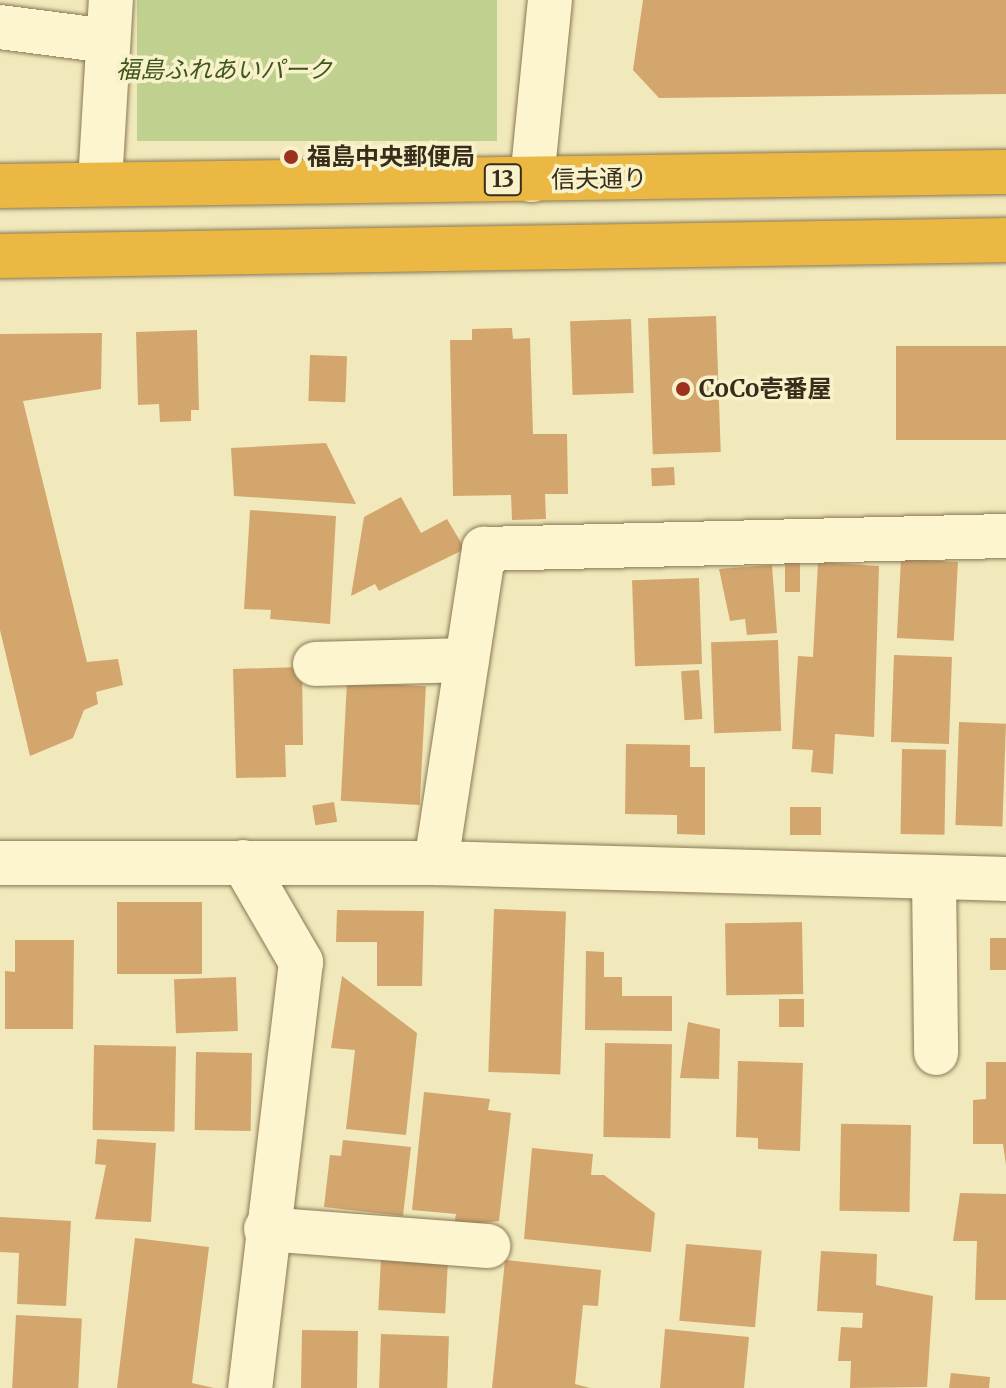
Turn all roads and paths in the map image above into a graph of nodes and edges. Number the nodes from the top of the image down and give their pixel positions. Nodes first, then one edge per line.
1 (550, 0) edge
2 (110, 20) edge
3 (0, 27) edge
4 (1006, 172) edge
5 (532, 180) junction
6 (100, 183) junction
7 (0, 186) edge
8 (1006, 240) edge
9 (0, 256) edge
10 (1006, 536) edge
11 (467, 660) junction
12 (315, 664) dead end
13 (243, 862) junction
14 (0, 863) edge
15 (436, 863) junction
16 (934, 878) junction
17 (1006, 879) edge
18 (936, 1053) dead end
19 (266, 1229) junction
20 (488, 1246) dead end
21 (250, 1388) edge

1 - 5 street
2 - 3 street
2 - 6 street
4 - 5 highway, 信夫通り / 13
5 - 6 highway, 信夫通り / 13
6 - 7 highway, 信夫通り / 13
8 - 9 highway
10 - 11 street
11 - 12 street
11 - 15 street
13 - 14 street
13 - 15 street
13 - 19 street
15 - 16 street
16 - 17 street
16 - 18 street
19 - 20 street
19 - 21 street

